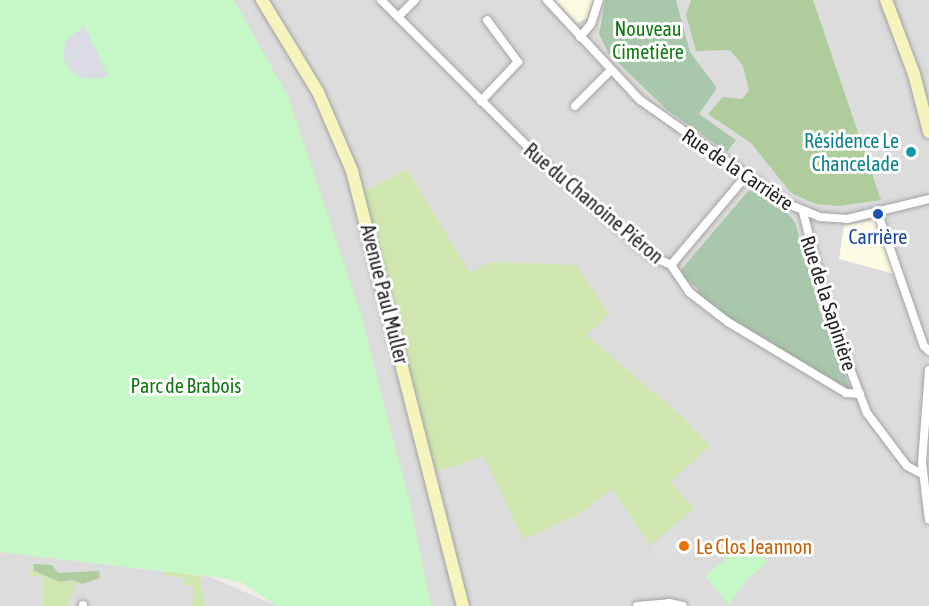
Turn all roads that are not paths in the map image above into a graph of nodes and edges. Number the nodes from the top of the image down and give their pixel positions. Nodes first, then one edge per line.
1 (262, 0) edge
2 (381, 0) edge
3 (414, 0) edge
4 (547, 0) edge
5 (599, 0) edge
6 (886, 0) edge
7 (398, 16) junction
8 (487, 20) dead end
9 (580, 37) junction
10 (611, 70) junction
11 (481, 101) junction
12 (575, 106) dead end
13 (929, 132) edge
14 (745, 177) junction
15 (929, 199) edge
16 (803, 212) junction
17 (878, 214) junction
18 (671, 265) junction
19 (929, 351) edge
20 (929, 370) edge
21 (860, 394) junction
22 (922, 474) junction
23 (929, 520) edge
24 (463, 606) edge
25 (637, 606) edge
26 (683, 606) edge

1 - 24 main road, Avenue Paul Muller
2 - 7 street, Rue du Chanoine Piéron
3 - 7 street
4 - 9 street, Rue de la Carrière
5 - 9 street
6 - 13 main road
7 - 11 street, Rue du Chanoine Piéron
8 - 11 street
9 - 10 street, Rue de la Carrière
10 - 12 street
10 - 14 street, Rue de la Carrière
11 - 18 street, Rue du Chanoine Piéron
14 - 16 street, Rue de la Carrière
14 - 18 street
15 - 17 street, Rue de la Carrière
16 - 17 street, Rue de la Carrière
16 - 21 street, Rue de la Sapinière
17 - 19 street
18 - 21 street, Rue du Chanoine Piéron
20 - 22 street
21 - 22 street
22 - 23 street
25 - 26 street

